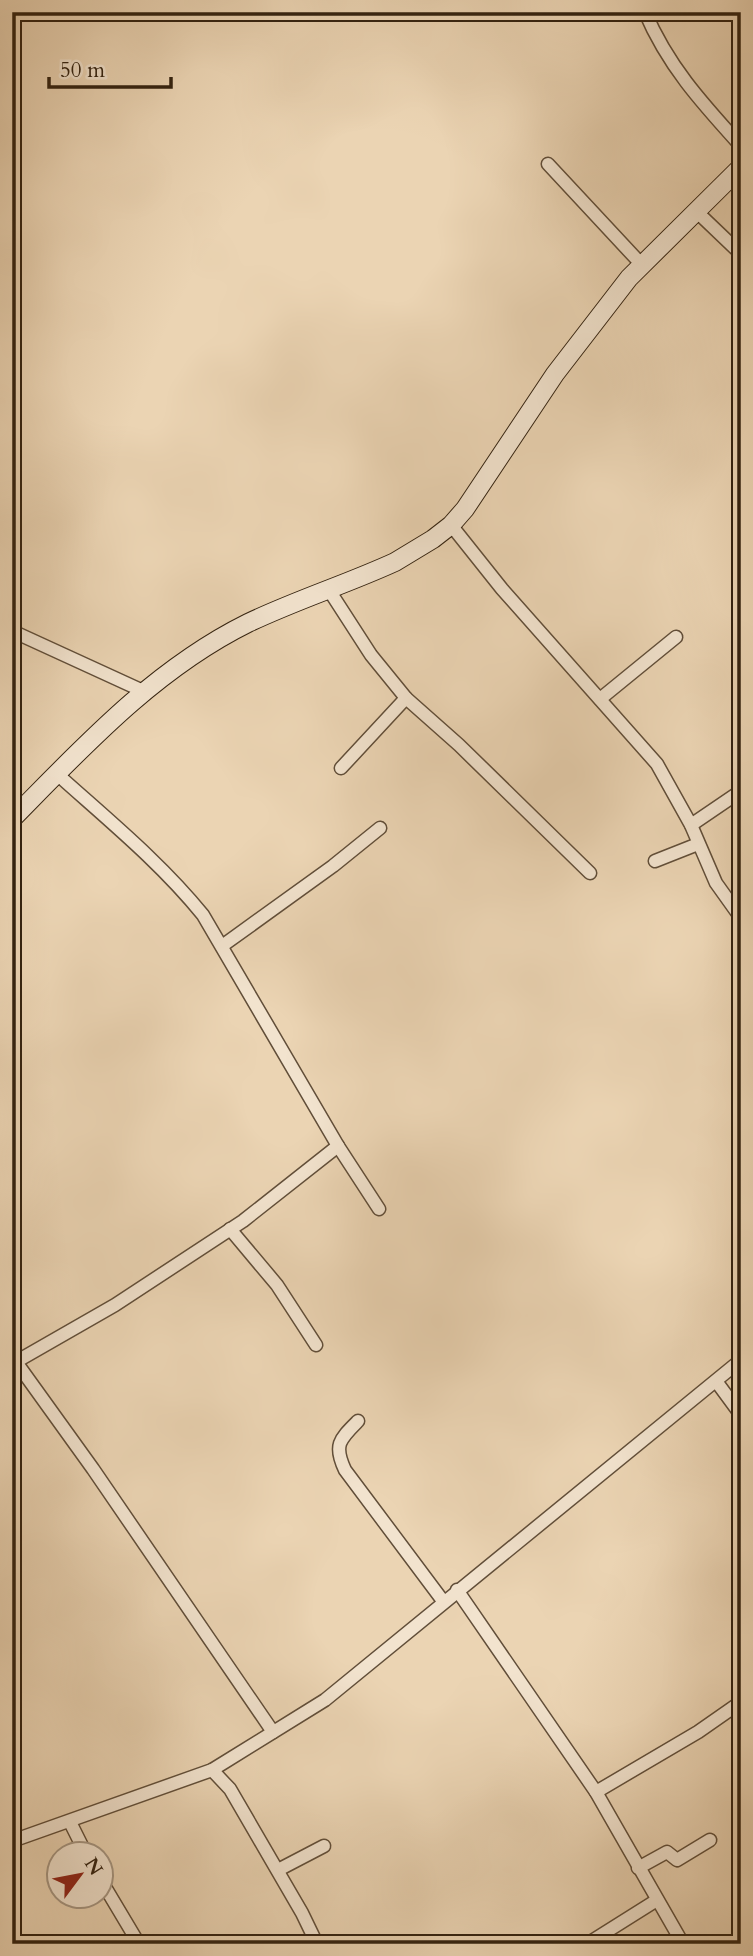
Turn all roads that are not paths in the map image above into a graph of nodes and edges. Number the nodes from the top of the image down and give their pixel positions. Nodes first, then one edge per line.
1 (645, 12) edge
2 (741, 146) edge
3 (548, 164) dead end
4 (741, 167) edge
5 (696, 211) junction
6 (741, 254) edge
7 (642, 265) junction
8 (451, 525) junction
9 (329, 590) junction
10 (12, 631) edge
11 (676, 636) dead end
12 (143, 691) junction
13 (406, 698) junction
14 (600, 699) junction
15 (341, 768) dead end
16 (57, 774) junction
17 (741, 790) edge
18 (12, 819) edge
19 (691, 825) junction
20 (380, 828) dead end
21 (698, 844) junction
22 (655, 861) dead end
23 (590, 873) dead end
24 (741, 918) edge
25 (222, 946) junction
26 (338, 1146) junction
27 (379, 1209) dead end
28 (230, 1228) junction
29 (316, 1345) dead end
30 (741, 1360) edge
31 (14, 1363) edge
32 (716, 1381) junction
33 (741, 1415) edge
34 (358, 1421) dead end
35 (457, 1590) junction
36 (443, 1601) junction
37 (741, 1702) edge
38 (273, 1732) junction
39 (212, 1770) junction
40 (596, 1792) junction
41 (70, 1822) junction
42 (79, 1840) edge
43 (710, 1840) dead end
44 (12, 1841) edge
45 (324, 1846) dead end
46 (638, 1868) junction
47 (278, 1870) junction
48 (657, 1900) junction
49 (116, 1905) edge
50 (139, 1944) edge
51 (317, 1944) edge
52 (587, 1944) edge
53 (683, 1944) edge

1 - 2 street
3 - 7 street
4 - 5 main road
5 - 6 street
5 - 7 main road
7 - 8 main road
8 - 9 main road
8 - 14 street
9 - 12 main road
9 - 13 street
10 - 12 street
11 - 14 street
12 - 16 main road
13 - 15 street
13 - 23 street
14 - 19 street
16 - 18 main road
16 - 25 street
17 - 19 street
19 - 21 street
20 - 25 street
21 - 22 street
21 - 24 street
25 - 26 street
26 - 27 street
26 - 28 street
28 - 29 street
28 - 31 street
30 - 32 street
31 - 38 street
32 - 33 street
32 - 35 street
34 - 36 street
35 - 36 street
35 - 40 street
36 - 38 street
37 - 40 street
38 - 39 street
39 - 41 street
39 - 47 street
40 - 46 street
41 - 42 street
41 - 44 street
43 - 46 street
45 - 47 street
46 - 48 street
47 - 51 street
48 - 52 street
48 - 53 street
49 - 50 street

